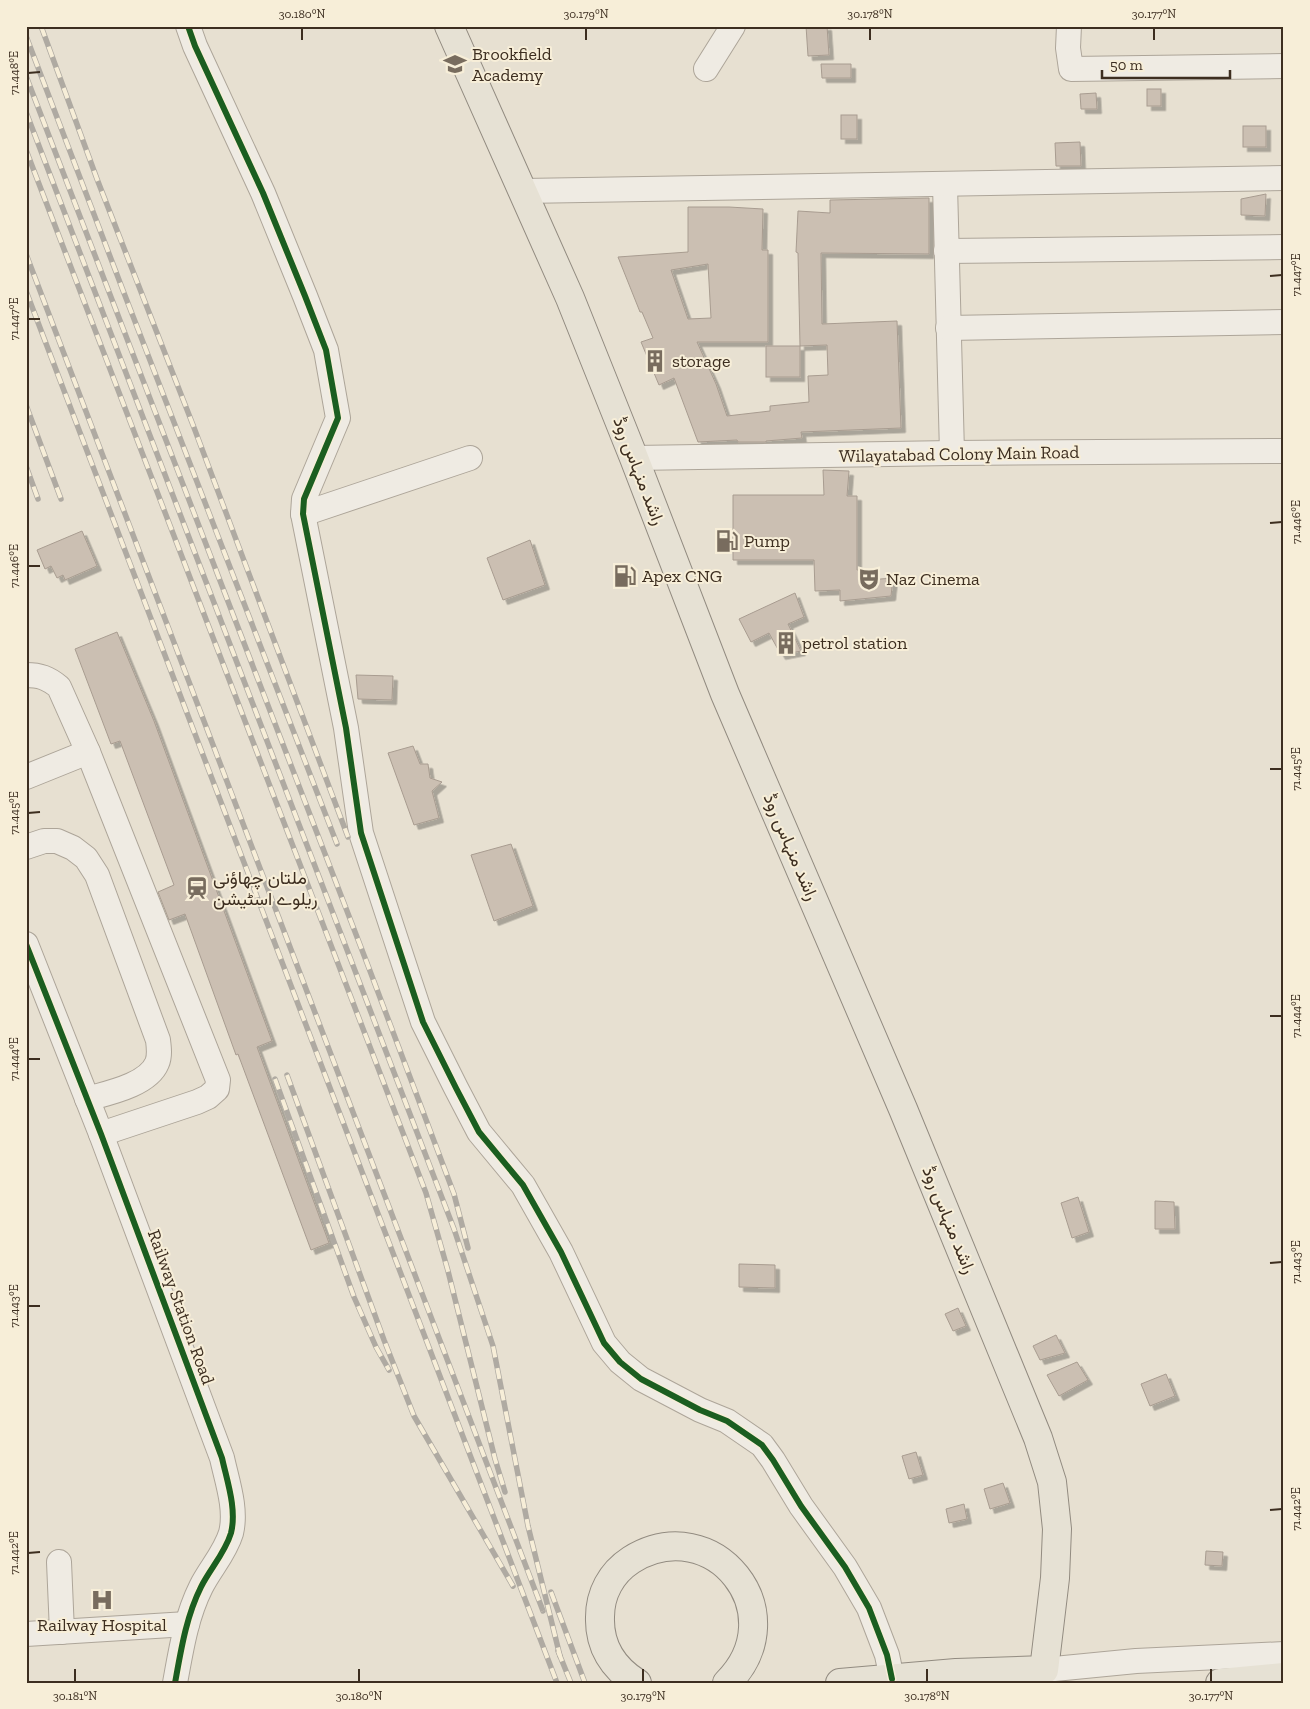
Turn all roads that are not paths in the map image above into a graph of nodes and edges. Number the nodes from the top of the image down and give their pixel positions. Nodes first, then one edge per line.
1 (188, 26) edge
2 (450, 26) edge
3 (733, 26) edge
4 (1069, 26) edge
5 (1284, 66) edge
6 (706, 69) dead end
7 (1284, 178) edge
8 (945, 185) junction
9 (523, 191) junction
10 (1284, 247) edge
11 (946, 252) junction
12 (1284, 322) edge
13 (948, 328) junction
14 (1284, 451) edge
15 (952, 453) junction
16 (470, 458) dead end
17 (634, 458) junction
18 (303, 514) junction
19 (26, 675) edge
20 (88, 752) junction
21 (26, 777) edge
22 (26, 847) edge
23 (26, 944) edge
24 (88, 1099) junction
25 (101, 1134) junction
26 (59, 1562) dead end
27 (187, 1624) junction
28 (62, 1632) junction
29 (26, 1634) edge
30 (1284, 1654) edge
31 (1044, 1677) edge
32 (1284, 1677) edge
33 (892, 1679) junction
34 (175, 1683) edge
35 (637, 1683) edge
36 (727, 1683) edge
37 (840, 1683) edge
38 (1220, 1683) edge

1 - 18 street
2 - 9 main road, راشد منہاس روڈ
3 - 6 street
4 - 5 street
7 - 8 street
8 - 9 street
8 - 11 street
9 - 17 main road, راشد منہاس روڈ
10 - 11 street
11 - 13 street
12 - 13 street
13 - 15 street
14 - 15 street, Wilayatabad Colony Main Road
15 - 17 street, Wilayatabad Colony Main Road
16 - 18 street
17 - 31 main road, راشد منہاس روڈ
18 - 33 street
19 - 20 street
20 - 21 street
20 - 25 street
22 - 24 street
23 - 24 street, Railway Station Road
24 - 25 street, Railway Station Road
25 - 27 street, Railway Station Road
26 - 28 street
27 - 28 street
27 - 34 street, Railway Station Road
28 - 29 street
30 - 31 street
31 - 33 main road
32 - 38 main road
33 - 37 main road
35 - 36 main road

